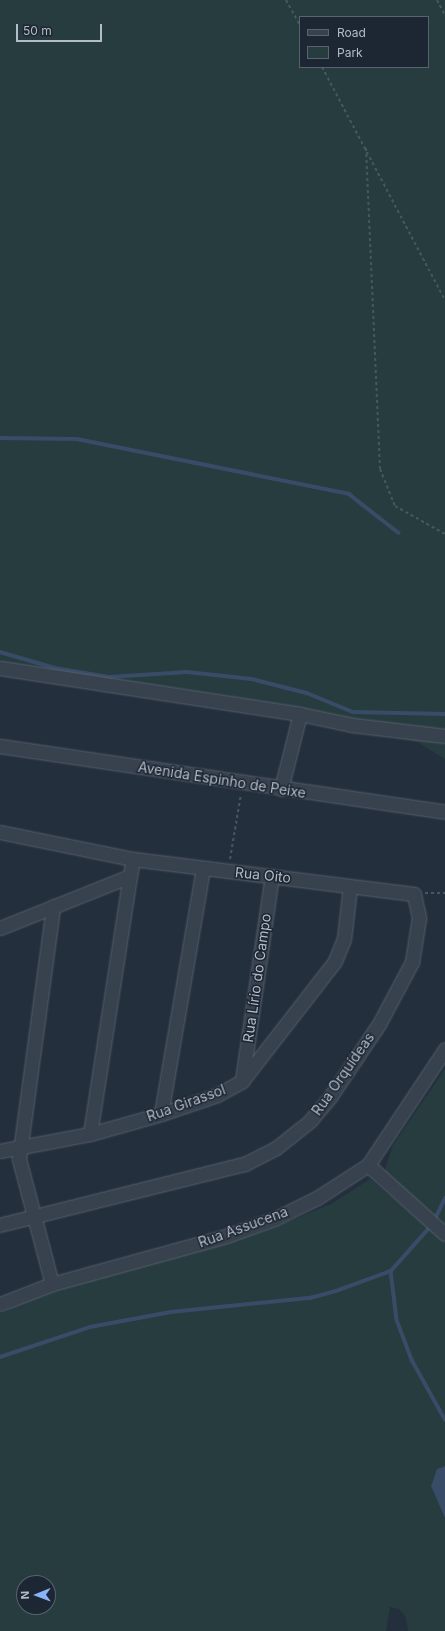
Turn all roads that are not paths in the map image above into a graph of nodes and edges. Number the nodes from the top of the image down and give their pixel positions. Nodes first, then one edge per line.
1 (0, 668) edge
2 (300, 714) junction
3 (445, 736) edge
4 (0, 746) edge
5 (281, 789) junction
6 (445, 812) edge
7 (0, 832) edge
8 (132, 859) junction
9 (203, 869) junction
10 (130, 876) junction
11 (272, 876) junction
12 (350, 887) junction
13 (414, 894) joint
14 (54, 906) junction
15 (0, 928) edge
16 (445, 1049) edge
17 (242, 1081) junction
18 (161, 1114) junction
19 (90, 1134) junction
20 (20, 1146) junction
21 (0, 1151) edge
22 (368, 1165) junction
23 (34, 1214) junction
24 (0, 1225) edge
25 (445, 1234) edge
26 (52, 1284) junction
27 (0, 1304) edge

1 - 2 street
2 - 3 street
2 - 5 street
4 - 5 street, Avenida Espinho de Peixe
5 - 6 street, Avenida Espinho de Peixe
7 - 8 street, Rua Oito
8 - 9 street, Rua Oito
8 - 10 street
9 - 11 street, Rua Oito
9 - 18 street
10 - 14 street
10 - 19 street
11 - 12 street, Rua Oito
11 - 17 street, Rua Lírio do Campo
12 - 13 street, Rua Oito
12 - 17 street, Rua Girassol
13 - 23 street, Rua Orquídeas
14 - 15 street
14 - 20 street
16 - 22 street, Rua Assucena
17 - 18 street, Rua Girassol
18 - 19 street, Rua Girassol
19 - 20 street, Rua Girassol
20 - 21 street, Rua Girassol
20 - 23 street
22 - 25 street
22 - 26 street, Rua Assucena
23 - 24 street, Rua Orquídeas
23 - 26 street
26 - 27 street, Rua Assucena

